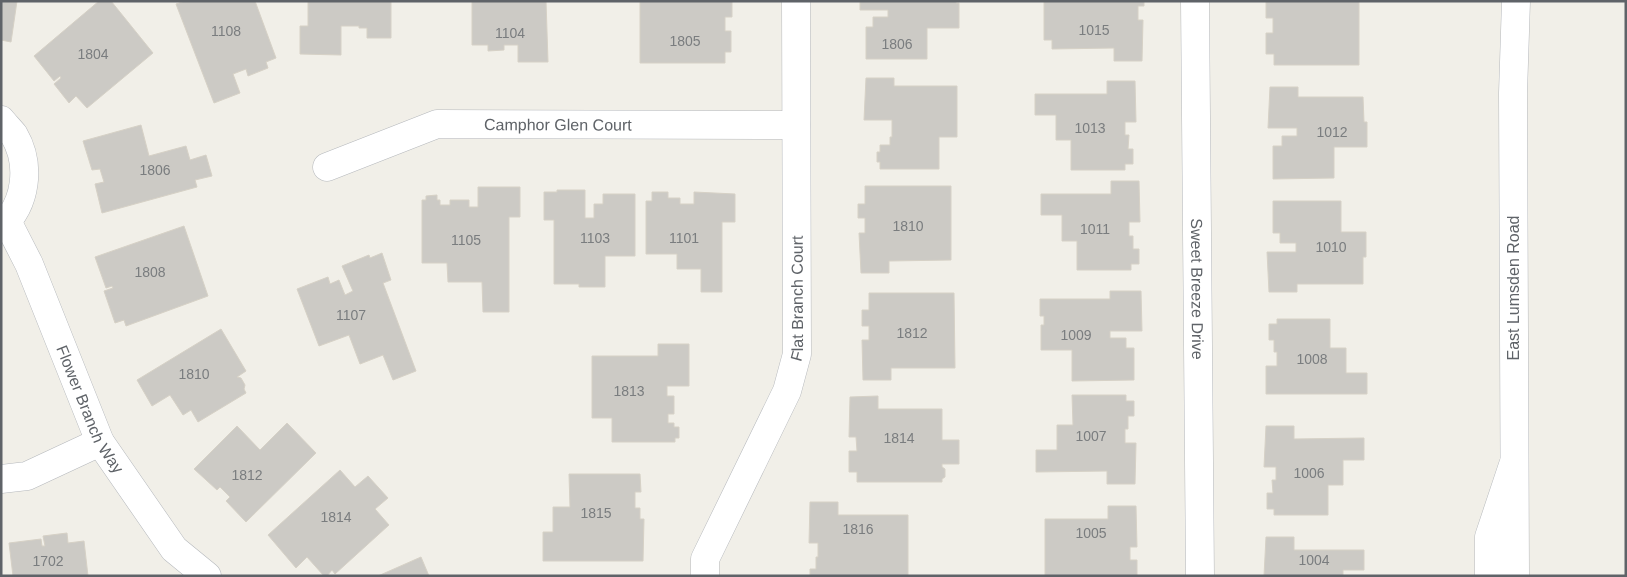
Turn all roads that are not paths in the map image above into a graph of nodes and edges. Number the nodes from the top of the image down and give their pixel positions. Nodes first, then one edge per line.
1 (796, 1) edge
2 (1195, 1) edge
3 (1516, 1) edge
4 (1, 120) edge
5 (796, 125) junction
6 (327, 167) dead end
7 (4, 224) edge
8 (100, 442) junction
9 (1514, 461) junction
10 (1, 479) edge
11 (207, 576) edge
12 (705, 576) edge
13 (1200, 576) edge
14 (1489, 576) edge
15 (1515, 576) edge

1 - 5 street, Flat Branch Court
2 - 13 street, Sweet Breeze Drive
3 - 9 street, East Lumsden Road
4 - 7 street, Flower Branch Way
5 - 6 street, Camphor Glen Court
5 - 12 street, Flat Branch Court
7 - 8 street, Flower Branch Way
8 - 10 street
8 - 11 street, Flower Branch Way
9 - 14 street
9 - 15 street, East Lumsden Road

